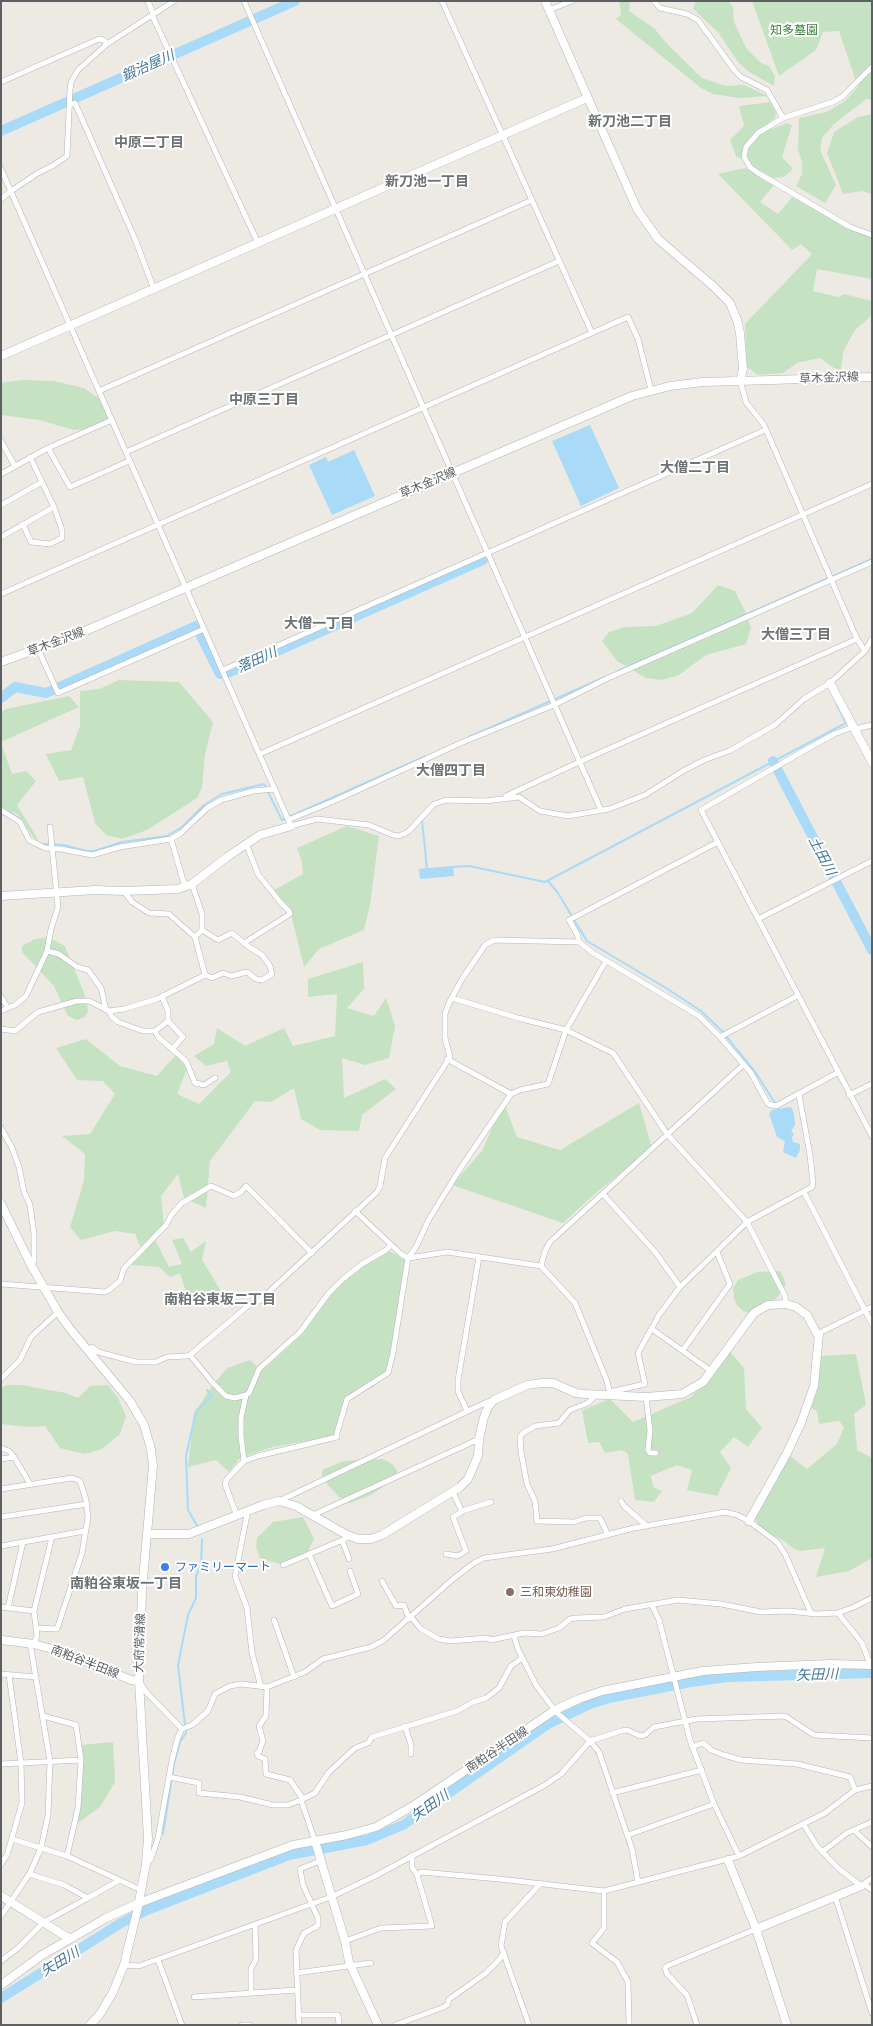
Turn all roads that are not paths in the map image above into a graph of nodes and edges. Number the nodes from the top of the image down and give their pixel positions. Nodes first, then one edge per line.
1 (148, 1) edge
2 (174, 1) edge
3 (244, 1) edge
4 (442, 1) edge
5 (544, 1) edge
6 (572, 1) edge
7 (654, 1) edge
8 (548, 10) junction
9 (153, 14) junction
10 (107, 44) junction
11 (872, 67) edge
12 (1, 82) edge
13 (587, 98) junction
14 (70, 102) junction
15 (783, 118) junction
16 (502, 135) junction
17 (1, 169) edge
18 (11, 191) junction
19 (1, 199) edge
20 (532, 200) junction
21 (336, 209) junction
22 (872, 235) edge
23 (258, 244) junction
24 (559, 261) junction
25 (364, 273) junction
26 (154, 289) junction
27 (72, 326) junction
28 (592, 333) junction
29 (392, 336) junction
30 (1, 356) edge
31 (872, 377) edge
32 (740, 381) junction
33 (99, 390) junction
34 (652, 390) junction
35 (424, 408) junction
36 (112, 420) junction
37 (765, 430) junction
38 (1, 441) edge
39 (48, 448) junction
40 (126, 452) junction
41 (30, 457) junction
42 (129, 461) junction
43 (15, 466) junction
44 (452, 473) junction
45 (1, 474) edge
46 (42, 482) junction
47 (872, 484) edge
48 (1, 506) edge
49 (54, 507) junction
50 (802, 514) junction
51 (23, 524) junction
52 (158, 524) junction
53 (1, 537) edge
54 (488, 553) junction
55 (872, 562) edge
56 (832, 581) junction
57 (186, 587) junction
58 (1, 594) edge
59 (204, 628) junction
60 (525, 637) junction
61 (857, 639) junction
62 (872, 639) edge
63 (38, 649) junction
64 (865, 651) junction
65 (1, 662) edge
66 (223, 670) junction
67 (830, 683) junction
68 (554, 705) junction
69 (872, 725) edge
70 (854, 728) junction
71 (260, 754) junction
72 (579, 762) junction
73 (872, 762) edge
74 (275, 789) junction
75 (501, 799) junction
76 (1, 810) edge
77 (601, 810) junction
78 (290, 823) junction
79 (50, 827) dead end
80 (171, 839) junction
81 (718, 842) junction
82 (246, 843) junction
83 (51, 848) junction
84 (872, 861) edge
85 (189, 886) junction
86 (124, 891) junction
87 (56, 893) junction
88 (1, 896) edge
89 (758, 919) junction
90 (202, 930) junction
91 (195, 937) junction
92 (579, 942) junction
93 (244, 943) junction
94 (48, 951) junction
95 (606, 961) junction
96 (206, 975) junction
97 (162, 996) junction
98 (797, 996) junction
99 (1, 997) edge
100 (452, 998) junction
101 (8, 1008) junction
102 (108, 1010) junction
103 (1, 1011) edge
104 (168, 1021) junction
105 (1, 1030) edge
106 (566, 1030) junction
107 (155, 1031) junction
108 (720, 1037) junction
109 (173, 1048) junction
110 (447, 1059) junction
111 (743, 1065) junction
112 (838, 1073) junction
113 (214, 1078) dead end
114 (872, 1084) edge
115 (511, 1094) junction
116 (798, 1095) junction
117 (849, 1095) junction
118 (1, 1128) edge
119 (667, 1134) junction
120 (872, 1136) edge
121 (804, 1192) junction
122 (603, 1194) junction
123 (1, 1204) edge
124 (355, 1211) junction
125 (5, 1221) edge
126 (747, 1222) junction
127 (390, 1245) junction
128 (717, 1252) junction
129 (312, 1253) junction
130 (479, 1257) junction
131 (408, 1258) junction
132 (31, 1264) junction
133 (542, 1266) junction
134 (1, 1284) edge
135 (43, 1286) junction
136 (680, 1287) junction
137 (786, 1304) junction
138 (872, 1307) edge
139 (864, 1310) junction
140 (58, 1312) junction
141 (872, 1324) edge
142 (652, 1329) junction
143 (817, 1334) junction
144 (88, 1350) junction
145 (683, 1350) junction
146 (190, 1355) junction
147 (711, 1371) junction
148 (1, 1378) edge
149 (610, 1394) junction
150 (246, 1395) junction
151 (596, 1395) junction
152 (646, 1396) junction
153 (494, 1400) junction
154 (467, 1411) junction
155 (479, 1439) junction
156 (1, 1448) edge
157 (656, 1453) dead end
158 (14, 1457) junction
159 (1, 1459) edge
160 (244, 1461) junction
161 (30, 1484) junction
162 (1, 1489) edge
163 (453, 1492) junction
164 (279, 1501) junction
165 (621, 1501) dead end
166 (491, 1502) dead end
167 (87, 1504) junction
168 (462, 1512) junction
169 (247, 1515) dead end
170 (313, 1515) junction
171 (236, 1516) junction
172 (1, 1517) edge
173 (749, 1521) junction
174 (647, 1526) junction
175 (85, 1532) junction
176 (147, 1534) junction
177 (608, 1534) junction
178 (52, 1537) junction
179 (344, 1538) junction
180 (23, 1542) junction
181 (1, 1546) edge
182 (309, 1554) junction
183 (446, 1554) dead end
184 (349, 1559) dead end
185 (283, 1565) dead end
186 (350, 1571) dead end
187 (382, 1581) dead end
188 (872, 1598) edge
189 (652, 1605) junction
190 (1, 1607) edge
191 (8, 1608) junction
192 (34, 1611) junction
193 (811, 1613) junction
194 (838, 1613) junction
195 (410, 1618) junction
196 (274, 1620) dead end
197 (36, 1628) junction
198 (514, 1636) junction
199 (1, 1640) edge
200 (32, 1644) junction
201 (522, 1658) junction
202 (871, 1665) edge
203 (1, 1674) edge
204 (9, 1675) junction
205 (36, 1677) junction
206 (294, 1677) junction
207 (674, 1678) junction
208 (139, 1681) junction
209 (264, 1687) junction
210 (555, 1711) junction
211 (43, 1716) junction
212 (684, 1721) junction
213 (405, 1726) junction
214 (182, 1729) junction
215 (872, 1738) edge
216 (590, 1742) junction
217 (692, 1746) junction
218 (410, 1754) dead end
219 (82, 1760) junction
220 (50, 1761) junction
221 (21, 1763) junction
222 (1, 1764) edge
223 (702, 1770) junction
224 (169, 1777) junction
225 (872, 1786) edge
226 (856, 1790) junction
227 (612, 1793) junction
228 (302, 1800) junction
229 (714, 1804) junction
230 (872, 1822) edge
231 (804, 1824) junction
232 (854, 1830) junction
233 (628, 1835) junction
234 (148, 1838) junction
235 (158, 1838) junction
236 (12, 1839) junction
237 (315, 1842) junction
238 (872, 1847) edge
239 (41, 1848) junction
240 (822, 1852) junction
241 (412, 1855) junction
242 (66, 1856) junction
243 (739, 1856) junction
244 (319, 1859) junction
245 (728, 1860) junction
246 (1, 1864) edge
247 (146, 1864) junction
248 (29, 1874) junction
249 (417, 1875) junction
250 (872, 1878) edge
251 (118, 1880) junction
252 (638, 1882) junction
253 (541, 1883) junction
254 (862, 1885) junction
255 (141, 1890) junction
256 (872, 1890) edge
257 (604, 1891) junction
258 (1, 1896) edge
259 (835, 1896) junction
260 (332, 1897) junction
261 (88, 1898) junction
262 (12, 1902) junction
263 (139, 1905) junction
264 (312, 1905) junction
265 (1, 1916) edge
266 (44, 1922) junction
267 (255, 1925) junction
268 (756, 1929) junction
269 (70, 1939) junction
270 (345, 1941) junction
271 (504, 1952) junction
272 (158, 1960) junction
273 (1, 1961) edge
274 (371, 1963) dead end
275 (124, 1965) junction
276 (351, 1966) junction
277 (296, 1973) junction
278 (1, 1984) edge
279 (297, 1990) junction
280 (252, 1994) junction
281 (194, 1997) dead end
282 (872, 2013) edge
283 (299, 2015) junction
284 (90, 2025) edge
285 (182, 2025) edge
286 (242, 2025) edge
287 (250, 2025) edge
288 (299, 2025) edge
289 (339, 2025) edge
290 (378, 2025) edge
291 (395, 2025) edge
292 (529, 2025) edge
293 (630, 2025) edge
294 (697, 2025) edge
295 (786, 2025) edge

1 - 9 street
2 - 9 street
3 - 21 street
4 - 16 street
5 - 8 street
6 - 8 street
7 - 15 street
8 - 13 street
9 - 10 street
9 - 23 street
10 - 12 street
10 - 14 street
11 - 15 street
13 - 16 street
13 - 32 street
14 - 18 street
14 - 26 street
15 - 22 street
16 - 20 street
16 - 21 street
17 - 18 street
18 - 19 street
18 - 27 street
20 - 24 street
20 - 25 street
21 - 23 street
21 - 25 street
23 - 26 street
24 - 28 street
24 - 29 street
25 - 29 street
25 - 33 street
26 - 27 street
27 - 30 street
27 - 33 street
28 - 34 street
28 - 35 street
29 - 35 street
29 - 40 street
31 - 32 street, 草木金沢線
32 - 34 street, 草木金沢線
32 - 37 street
33 - 36 street
34 - 44 street, 草木金沢線
35 - 44 street
35 - 52 street
36 - 39 street
36 - 40 street
37 - 50 street
37 - 54 street
38 - 43 street
39 - 41 street
39 - 42 street
40 - 42 street
41 - 43 street
41 - 46 street
42 - 52 street
43 - 45 street
44 - 54 street
44 - 57 street, 草木金沢線
46 - 48 street
46 - 49 street
47 - 50 street
49 - 51 street
49 - 51 street
50 - 56 street
50 - 60 street
51 - 53 street
52 - 57 street
52 - 58 street
54 - 60 street
54 - 66 street
55 - 56 street
56 - 61 street
56 - 68 street
57 - 59 street
57 - 63 street, 草木金沢線
59 - 63 street
59 - 66 street
60 - 68 street
60 - 71 street
61 - 64 street
61 - 72 street
62 - 64 street
63 - 65 street, 草木金沢線
64 - 67 street
66 - 71 street
67 - 70 street
67 - 77 street
68 - 72 street
68 - 78 street
69 - 70 street
70 - 73 street
70 - 81 street
71 - 74 street
72 - 75 street
72 - 77 street
74 - 78 street
74 - 80 street
75 - 77 street
75 - 78 street
76 - 83 street
78 - 82 street
79 - 83 street
80 - 83 street
80 - 85 street
81 - 89 street
81 - 92 street
82 - 85 street
82 - 93 street
83 - 87 street
84 - 89 street
85 - 86 street
85 - 90 street
86 - 87 street
86 - 91 street
87 - 88 street
87 - 94 street
89 - 98 street
90 - 91 street
90 - 93 street
91 - 96 street
92 - 95 street
92 - 100 street
93 - 96 street
94 - 101 street
94 - 102 street
95 - 106 street
95 - 108 street
96 - 97 street
97 - 102 street
97 - 104 street
98 - 108 street
98 - 112 street
99 - 101 street
100 - 106 street
100 - 110 street
101 - 103 street
102 - 105 street
102 - 107 street
104 - 107 street
104 - 109 street
106 - 115 street
106 - 119 street
107 - 109 street
108 - 111 street
109 - 113 street
110 - 115 street
110 - 124 street
111 - 116 street
111 - 119 street
112 - 116 street
112 - 117 street
114 - 117 street
115 - 131 street
116 - 121 street
117 - 120 street
118 - 132 street
119 - 122 street
119 - 126 street
121 - 126 street
121 - 139 street
122 - 133 street
122 - 136 street
123 - 125 street, 大府常滑線
124 - 127 street
124 - 129 street
125 - 132 street, 大府常滑線
126 - 128 street
126 - 137 street
127 - 131 street
127 - 150 street
128 - 136 street
128 - 145 street
129 - 135 street
129 - 146 street
130 - 131 street
130 - 133 street
130 - 154 street
131 - 160 street
132 - 135 street, 大府常滑線
133 - 149 street
134 - 135 street
135 - 140 street, 大府常滑線
136 - 142 street
137 - 143 street
137 - 147 street
138 - 139 street
139 - 141 street
139 - 143 street
140 - 144 street, 大府常滑線
140 - 148 street
142 - 145 street
142 - 149 street
143 - 173 street
144 - 146 street
144 - 176 street, 大府常滑線
145 - 147 street
146 - 150 street
147 - 152 street
149 - 151 street
149 - 152 street
150 - 160 street
151 - 153 street
151 - 177 street
152 - 157 street
153 - 154 street
153 - 155 street
154 - 164 street
155 - 163 street
155 - 170 street
156 - 158 street
158 - 159 street
158 - 161 street
160 - 171 street
161 - 162 street
161 - 167 street
163 - 168 street
163 - 179 street
164 - 170 street
164 - 171 street
165 - 174 street
166 - 168 street
167 - 172 street
167 - 175 street
168 - 183 street
169 - 209 street
170 - 179 street
171 - 176 street
173 - 174 street
173 - 193 street
174 - 177 street
175 - 178 street
175 - 197 street
176 - 208 street, 大府常滑線
177 - 195 street
178 - 180 street
178 - 192 street
179 - 182 street
179 - 184 street
180 - 181 street
180 - 191 street
182 - 185 street
182 - 186 street
187 - 195 street
188 - 194 street
189 - 193 street
189 - 198 street
189 - 207 street
190 - 191 street
191 - 192 street
192 - 197 street
193 - 194 street
194 - 202 street
195 - 198 street
195 - 206 street
196 - 206 street
197 - 200 street
198 - 201 street
199 - 200 street, 南粕谷半田線
200 - 205 street
200 - 208 street, 南粕谷半田線
201 - 210 street
201 - 213 street
202 - 207 street, 南粕谷半田線
203 - 204 street
204 - 205 street
204 - 221 street
205 - 211 street
206 - 209 street
207 - 210 street, 南粕谷半田線
207 - 212 street
208 - 214 street
208 - 234 street, 大府常滑線
209 - 214 street
209 - 228 street
210 - 216 street
210 - 237 street, 南粕谷半田線
211 - 219 street
211 - 220 street
212 - 215 street
212 - 216 street
212 - 217 street
213 - 218 street
213 - 228 street
214 - 224 street
216 - 227 street
216 - 241 street
217 - 223 street
217 - 226 street
219 - 220 street
219 - 242 street
220 - 221 street
220 - 239 street
221 - 222 street
221 - 236 street
223 - 227 street
223 - 229 street
224 - 228 street
224 - 235 street
225 - 226 street
226 - 231 street
227 - 233 street
228 - 237 street
229 - 233 street
229 - 243 street
230 - 232 street
231 - 240 street
231 - 243 street
232 - 238 street
232 - 240 street
233 - 252 street
234 - 235 street
234 - 247 street, 大府常滑線
235 - 247 street
236 - 239 street
236 - 246 street
237 - 244 street
237 - 263 street, 南粕谷半田線
239 - 242 street
239 - 248 street
240 - 254 street
241 - 249 street
241 - 260 street
242 - 251 street
243 - 245 street
244 - 260 street
244 - 264 street
245 - 252 street
245 - 268 street
247 - 255 street, 大府常滑線
248 - 261 street
248 - 262 street
249 - 253 street
249 - 270 street
250 - 254 street
251 - 255 street
251 - 261 street
252 - 257 street
253 - 257 street
253 - 271 street
254 - 256 street
254 - 259 street
255 - 263 street, 大府常滑線
257 - 293 street
258 - 262 street
259 - 268 street
259 - 282 street
260 - 264 street
260 - 270 street
261 - 266 street
262 - 265 street
262 - 266 street
263 - 269 street, 南粕谷半田線
263 - 275 street, 大府常滑線
264 - 267 street
264 - 277 street
266 - 269 street
266 - 273 street
267 - 272 street
267 - 280 street
268 - 294 street
268 - 295 street
269 - 278 street, 南粕谷半田線
270 - 276 street
271 - 291 street
271 - 292 street
272 - 275 street
272 - 285 street
274 - 276 street
275 - 284 street, 大府常滑線
276 - 277 street
276 - 290 street
277 - 279 street
279 - 280 street
279 - 283 street
280 - 281 street
283 - 288 street
283 - 289 street
286 - 287 street

